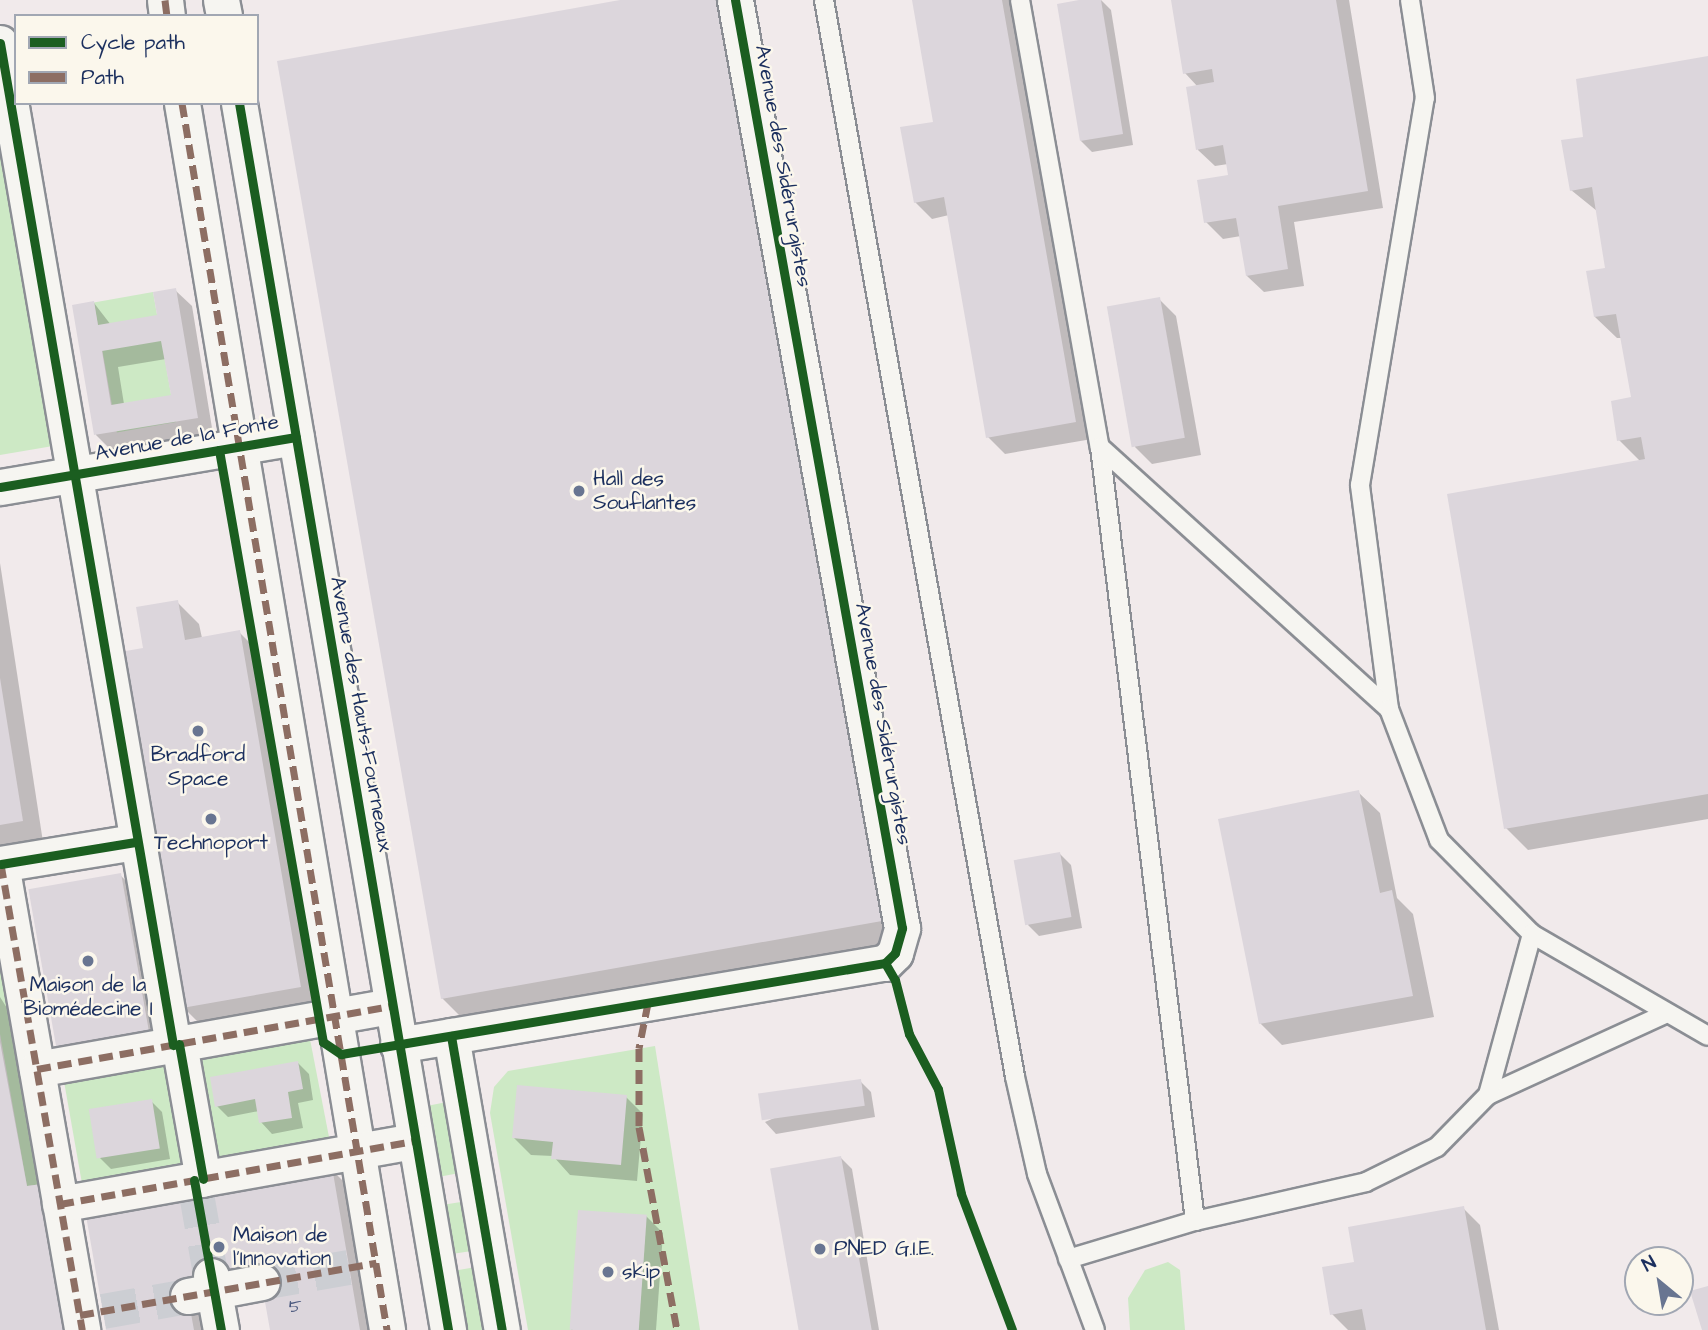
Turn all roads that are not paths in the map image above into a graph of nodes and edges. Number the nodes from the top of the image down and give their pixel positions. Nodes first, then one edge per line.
1 (735, 0) edge
2 (824, 0) edge
3 (1020, 0) edge
4 (1410, 0) edge
5 (0, 43) edge
6 (182, 105) edge
7 (239, 105) edge
8 (6, 121) edge
9 (296, 437) junction
10 (239, 447) junction
11 (1100, 447) junction
12 (73, 475) junction
13 (0, 487) edge
14 (1389, 709) junction
15 (135, 842) junction
16 (1, 864) edge
17 (1532, 934) junction
18 (393, 1006) junction
19 (1665, 1014) junction
20 (334, 1016) junction
21 (451, 1036) junction
22 (1708, 1036) edge
23 (176, 1044) junction
24 (398, 1045) junction
25 (37, 1069) junction
26 (1488, 1095) junction
27 (415, 1141) junction
28 (357, 1151) junction
29 (198, 1183) junction
30 (60, 1204) junction
31 (1195, 1221) junction
32 (1068, 1259) junction
33 (262, 1282) tunnel mouth
34 (88, 1319) edge
35 (221, 1330) edge
36 (387, 1330) edge
37 (448, 1330) edge
38 (502, 1330) edge
39 (1096, 1330) edge

1 - 21 street, Avenue des Sidérurgistes
2 - 32 lane
3 - 11 lane
4 - 14 lane
5 - 8 street
6 - 10 street
7 - 9 street, Avenue des Hauts-Fourneaux
8 - 12 street
9 - 10 street, Avenue de la Fonte
9 - 18 street, Avenue des Hauts-Fourneaux
10 - 12 street, Avenue de la Fonte
10 - 20 street
11 - 14 lane
11 - 31 lane
12 - 13 street, Avenue de la Fonte
12 - 15 street
14 - 17 lane
15 - 16 street
15 - 23 street
16 - 25 street
17 - 19 lane
17 - 26 lane
18 - 20 street
18 - 24 street, Avenue des Hauts-Fourneaux
19 - 22 lane
19 - 26 lane
20 - 23 street
20 - 28 street
21 - 24 street, Avenue des Sidérurgistes
21 - 38 street
23 - 25 street
23 - 29 street
24 - 27 street, Avenue des Hauts-Fourneaux
25 - 30 street
26 - 31 lane
27 - 28 street
27 - 37 street, Avenue des Hauts-Fourneaux
28 - 29 street
28 - 36 street
29 - 30 street
30 - 34 street
31 - 32 lane
32 - 39 lane
33 - 35 street

